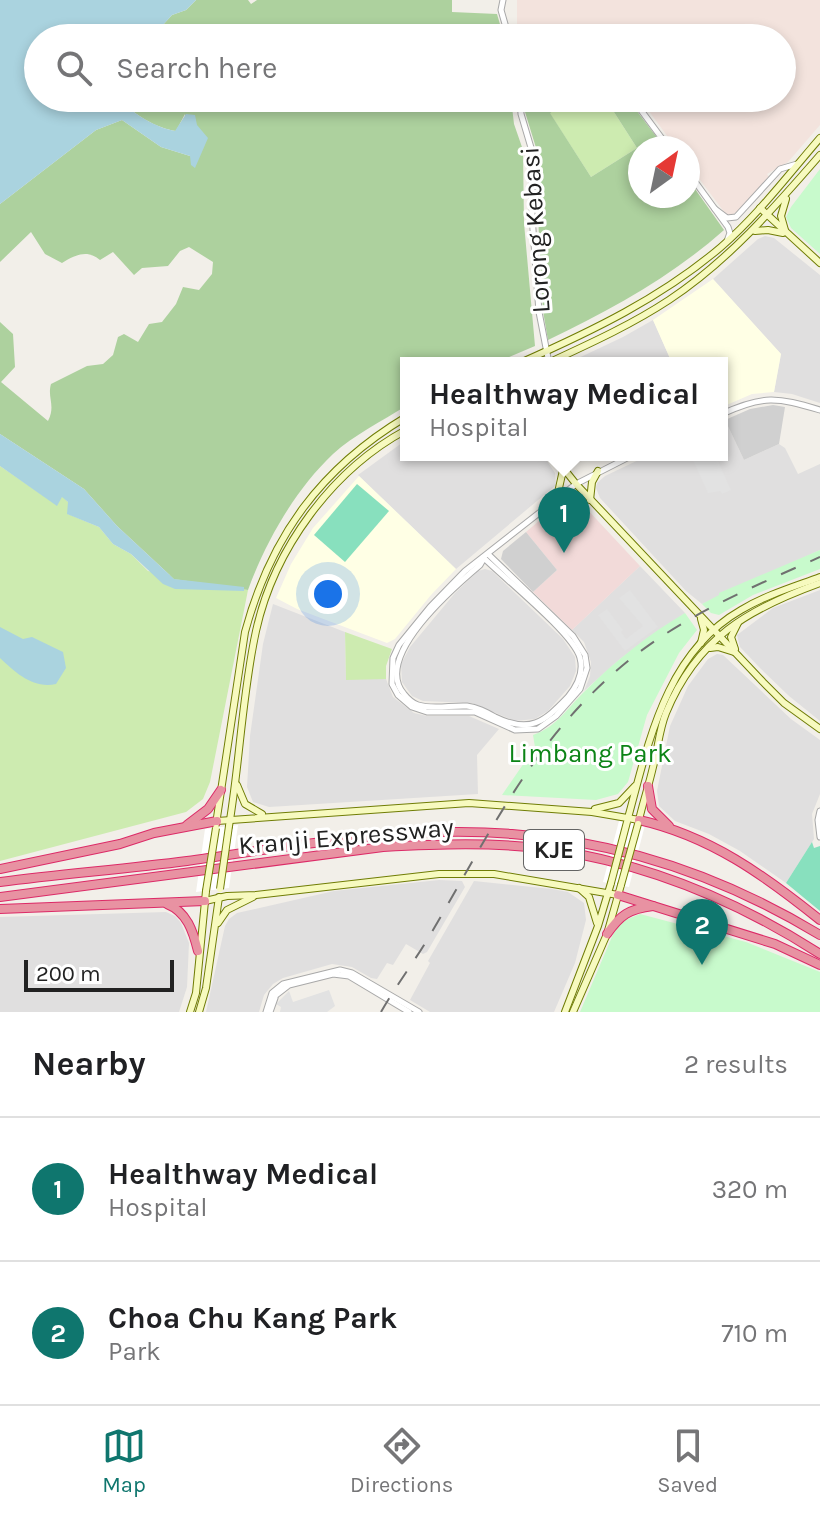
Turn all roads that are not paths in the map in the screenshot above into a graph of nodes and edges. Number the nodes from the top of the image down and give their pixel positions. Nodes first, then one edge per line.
1 (503, 0) edge
2 (505, 24) edge
3 (521, 112) edge
4 (642, 112) edge
5 (660, 136) edge
6 (820, 138) edge
7 (820, 155) edge
8 (798, 164) junction
9 (700, 188) edge
10 (790, 192) junction
11 (760, 208) junction
12 (715, 209) junction
13 (768, 216) junction
14 (751, 232) junction
15 (786, 234) junction
16 (727, 242) junction
17 (820, 263) edge
18 (546, 352) junction
19 (534, 357) edge
20 (547, 357) edge
21 (560, 357) edge
22 (820, 410) edge
23 (728, 411) edge
24 (400, 421) edge
25 (400, 434) edge
26 (558, 461) edge
27 (620, 461) edge
28 (563, 468) junction
29 (598, 471) junction
30 (576, 484) junction
31 (557, 497) junction
32 (590, 500) junction
33 (486, 556) junction
34 (820, 580) edge
35 (700, 616) junction
36 (726, 620) junction
37 (740, 620) junction
38 (717, 633) junction
39 (700, 644) junction
40 (707, 649) junction
41 (736, 653) junction
42 (820, 729) edge
43 (641, 775) junction
44 (235, 781) junction
45 (648, 786) junction
46 (221, 790) junction
47 (820, 811) edge
48 (592, 812) junction
49 (266, 816) junction
50 (628, 820) junction
51 (230, 822) junction
52 (638, 822) junction
53 (216, 824) junction
54 (183, 827) junction
55 (679, 832) junction
56 (820, 837) edge
57 (0, 869) edge
58 (0, 882) edge
59 (577, 887) junction
60 (620, 890) junction
61 (608, 893) junction
62 (256, 895) junction
63 (205, 896) junction
64 (0, 897) edge
65 (219, 898) junction
66 (166, 904) junction
67 (657, 906) junction
68 (0, 909) edge
69 (820, 920) edge
70 (598, 926) junction
71 (215, 927) junction
72 (607, 934) junction
73 (820, 935) edge
74 (198, 951) junction
75 (820, 954) edge
76 (820, 965) edge
77 (352, 973) junction
78 (325, 974) junction
79 (360, 983) junction
80 (277, 994) junction
81 (270, 1000) junction
82 (190, 1012) edge
83 (199, 1012) edge
84 (268, 1012) edge
85 (409, 1012) edge
86 (419, 1012) edge
87 (565, 1012) edge
88 (573, 1012) edge

1 - 2 street
3 - 18 street, Lorong Kebasi
4 - 5 street
6 - 8 main road
7 - 10 main road
8 - 11 main road
8 - 12 street
9 - 12 street
10 - 13 main road
10 - 15 main road
11 - 13 main road
11 - 16 main road
12 - 16 street
13 - 14 main road
13 - 15 main road
14 - 15 main road
14 - 21 main road
15 - 17 main road
16 - 18 main road
18 - 19 main road
18 - 20 street, Lorong Kebasi
22 - 23 street
24 - 46 main road
25 - 44 main road
26 - 28 main road
27 - 29 street
28 - 30 main road
28 - 31 main road
29 - 30 street
29 - 32 main road
30 - 31 street
30 - 32 main road
31 - 33 street
32 - 35 main road
33 - 33 street
34 - 36 main road
34 - 37 main road
35 - 36 main road
35 - 38 main road
35 - 39 main road
36 - 38 main road
37 - 38 main road
37 - 41 main road
38 - 39 main road
38 - 40 main road
38 - 41 main road
39 - 43 main road
40 - 41 main road
40 - 45 main road
41 - 42 main road
43 - 48 main road
43 - 50 main road
44 - 49 main road
44 - 51 main road
45 - 52 main road
45 - 55 highway
46 - 53 main road
46 - 54 highway
47 - 56 street
48 - 49 main road
48 - 50 main road
49 - 51 main road
50 - 52 main road
50 - 61 main road, bridge
51 - 53 main road
51 - 65 main road, bridge
52 - 55 highway
52 - 60 main road, bridge
53 - 54 highway
53 - 63 main road, bridge
54 - 57 highway
55 - 69 highway
58 - 73 highway, Kranji Expressway / KJE
59 - 61 main road
59 - 62 main road
59 - 70 main road
60 - 61 main road
60 - 67 highway
60 - 72 main road
61 - 70 main road
62 - 65 main road
62 - 71 main road
63 - 65 main road
63 - 66 highway
63 - 74 main road
64 - 75 highway, Kranji Expressway / KJE
65 - 71 main road
66 - 68 highway
66 - 74 highway
67 - 72 highway
67 - 76 highway
70 - 87 main road
71 - 83 main road
72 - 88 main road
74 - 82 main road
77 - 78 street
77 - 79 street
77 - 86 street
78 - 79 street
78 - 80 street
78 - 81 street
79 - 85 street
80 - 81 street
80 - 84 street
81 - 84 street

